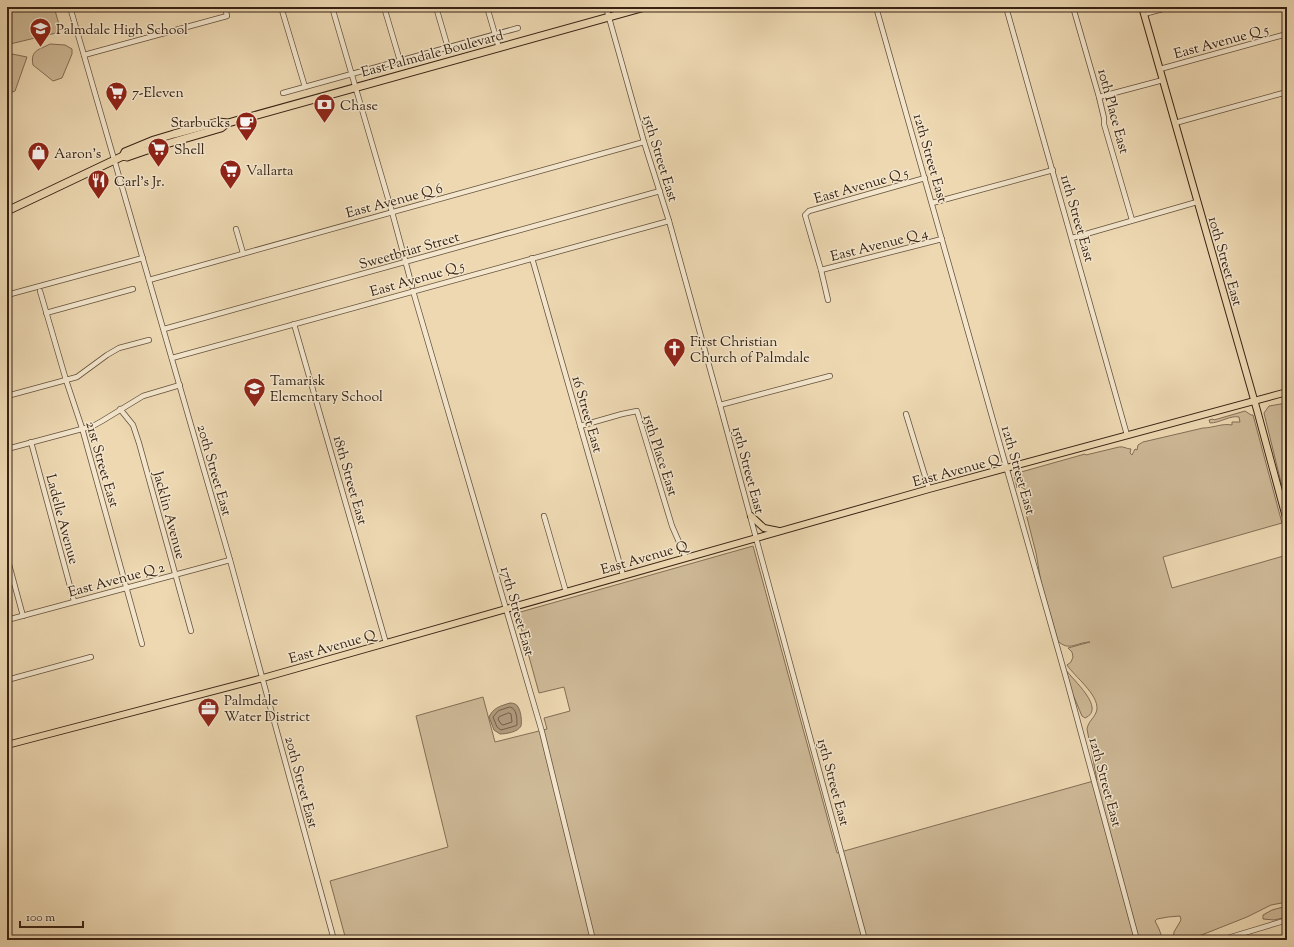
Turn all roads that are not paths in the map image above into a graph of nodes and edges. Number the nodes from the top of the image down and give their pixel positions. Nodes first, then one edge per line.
1 (70, 7) edge
2 (225, 7) edge
3 (281, 7) edge
4 (332, 7) edge
5 (384, 7) edge
6 (436, 7) edge
7 (487, 7) edge
8 (606, 7) edge
9 (645, 7) edge
10 (876, 7) edge
11 (1006, 7) edge
12 (1073, 7) edge
13 (1142, 7) edge
14 (1170, 7) edge
15 (1144, 14) junction
16 (609, 17) junction
17 (518, 28) dead end
18 (1287, 34) edge
19 (495, 35) junction
20 (448, 48) junction
21 (499, 48) junction
22 (84, 55) junction
23 (400, 61) junction
24 (1160, 69) junction
25 (352, 74) junction
26 (1163, 80) junction
27 (305, 87) junction
28 (356, 87) junction
29 (1287, 92) edge
30 (283, 93) dead end
31 (1099, 98) junction
32 (1175, 123) junction
33 (226, 124) junction
34 (205, 126) junction
35 (176, 141) junction
36 (644, 142) junction
37 (123, 156) junction
38 (114, 160) junction
39 (1053, 170) junction
40 (925, 178) junction
41 (660, 191) junction
42 (1197, 202) junction
43 (932, 203) junction
44 (7, 211) edge
45 (392, 212) junction
46 (1132, 220) junction
47 (669, 221) junction
48 (236, 229) dead end
49 (1072, 238) junction
50 (942, 239) junction
51 (243, 253) junction
52 (143, 258) junction
53 (532, 258) junction
54 (406, 262) junction
55 (821, 270) junction
56 (149, 280) junction
57 (413, 288) junction
58 (133, 289) dead end
59 (40, 291) dead end
60 (7, 295) edge
61 (828, 300) dead end
62 (46, 313) junction
63 (294, 324) junction
64 (164, 329) junction
65 (148, 340) dead end
66 (172, 358) junction
67 (830, 376) dead end
68 (66, 380) junction
69 (180, 385) junction
70 (1287, 392) edge
71 (7, 396) edge
72 (1254, 401) junction
73 (720, 405) junction
74 (120, 409) junction
75 (906, 414) dead end
76 (580, 426) junction
77 (82, 428) junction
78 (1127, 435) junction
79 (31, 442) junction
80 (7, 449) edge
81 (1008, 468) junction
82 (929, 489) junction
83 (544, 516) dead end
84 (751, 516) junction
85 (1287, 521) edge
86 (780, 531) junction
87 (757, 538) junction
88 (7, 557) edge
89 (686, 558) junction
90 (230, 560) junction
91 (175, 574) junction
92 (623, 576) junction
93 (126, 588) junction
94 (566, 592) junction
95 (74, 601) junction
96 (506, 610) junction
97 (23, 616) junction
98 (7, 620) edge
99 (191, 631) dead end
100 (386, 643) junction
101 (142, 644) dead end
102 (91, 657) dead end
103 (263, 678) junction
104 (7, 680) edge
105 (7, 745) edge
106 (1287, 920) edge
107 (334, 940) edge
108 (593, 940) edge
109 (865, 940) edge
110 (1136, 940) edge
111 (1221, 940) edge

1 - 22 street, 20th Street East
2 - 22 street
3 - 27 street
4 - 25 street, 17th Street East
5 - 23 street
6 - 20 street
7 - 19 street
8 - 16 street, 15th Street East
9 - 16 highway, East Palmdale Boulevard
10 - 40 street, 12th Street East
11 - 39 street, 11th Street East
12 - 31 street, 10th Place East
13 - 15 main road, 10th Street East
14 - 15 street
15 - 24 main road, 10th Street East
16 - 21 highway, East Palmdale Boulevard
16 - 36 street, 15th Street East
17 - 19 street, East Palmdale Boulevard
18 - 24 street, East Avenue Q 5
19 - 20 street, East Palmdale Boulevard
19 - 21 street
20 - 23 street, East Palmdale Boulevard
21 - 28 highway, East Palmdale Boulevard
22 - 38 street, 20th Street East
23 - 25 street, East Palmdale Boulevard
24 - 26 main road, 10th Street East
25 - 27 street, East Palmdale Boulevard
25 - 28 street, 17th Street East
26 - 31 street
26 - 32 main road, 10th Street East
27 - 30 street, East Palmdale Boulevard
28 - 33 highway, East Palmdale Boulevard
28 - 45 street, 17th Street East
29 - 32 street
31 - 46 street, 10th Place East
32 - 42 main road, 10th Street East
33 - 34 highway, East Palmdale Boulevard
33 - 35 highway, East Palmdale Boulevard
34 - 35 highway
34 - 37 highway, East Palmdale Boulevard
35 - 37 highway, East Palmdale Boulevard
36 - 41 street, 15th Street East
36 - 45 street, East Avenue Q 6
37 - 38 highway, East Palmdale Boulevard
38 - 44 highway, East Palmdale Boulevard
38 - 52 street, 20th Street East
39 - 43 street
39 - 49 street, 11th Street East
40 - 43 street, 12th Street East
40 - 55 street, East Avenue Q 5
41 - 47 street, 15th Street East
41 - 54 street, Sweetbriar Street
42 - 46 street
42 - 72 main road, 10th Street East
43 - 50 street, 12th Street East
45 - 51 street, East Avenue Q 6
45 - 54 street, 17th Street East
46 - 49 street
47 - 53 street, East Avenue Q 5
47 - 73 street, 15th Street East
48 - 51 street
49 - 78 street, 11th Street East
50 - 55 street, East Avenue Q 4
50 - 81 street, 12th Street East
51 - 56 street, East Avenue Q 6
52 - 56 street, 20th Street East
52 - 60 street
53 - 57 street, East Avenue Q 5
53 - 76 street, 16 Street East
54 - 57 street, 17th Street East
54 - 64 street, Sweetbriar Street
55 - 61 street
56 - 64 street, 20th Street East
57 - 63 street, East Avenue Q 5
57 - 96 street, 17th Street East
58 - 62 street
59 - 62 street, 21st Street East
62 - 68 street, 21st Street East
63 - 66 street, East Avenue Q 5
63 - 100 street, 18th Street East
64 - 66 street, 20th Street East
65 - 68 street
66 - 69 street, 20th Street East
67 - 73 street
68 - 71 street
68 - 77 street, 21st Street East
69 - 74 street
69 - 90 street, 20th Street East
70 - 72 main road, East Avenue Q
72 - 78 main road, East Avenue Q
72 - 85 main road, 10th Street East
73 - 84 street, 15th Street East
74 - 77 street
74 - 91 street, Jacklin Avenue
75 - 82 street
76 - 89 street, 15th Place East
76 - 92 street, 16 Street East
77 - 79 street
77 - 93 street, 21st Street East
78 - 81 main road, East Avenue Q
79 - 80 street
79 - 95 street, Ladelle Avenue
81 - 82 main road, East Avenue Q
81 - 110 street, 12th Street East
82 - 86 main road, East Avenue Q
83 - 94 street
84 - 86 main road
84 - 87 street, 15th Street East
86 - 87 main road, East Avenue Q
87 - 89 main road, East Avenue Q
87 - 109 street, 15th Street East
88 - 97 street
89 - 92 main road, East Avenue Q
90 - 91 street, East Avenue Q 2
90 - 103 street, 20th Street East
91 - 93 street, East Avenue Q 2
91 - 99 street, Jacklin Avenue
92 - 94 main road, East Avenue Q
93 - 95 street, East Avenue Q 2
93 - 101 street, 21st Street East
94 - 96 main road, East Avenue Q
95 - 97 street, East Avenue Q 2
96 - 100 main road, East Avenue Q
96 - 108 street, 17th Street East
97 - 98 street, East Avenue Q 2
100 - 103 main road, East Avenue Q
102 - 104 street
103 - 105 main road, East Avenue Q
103 - 107 street, 20th Street East
106 - 111 street

